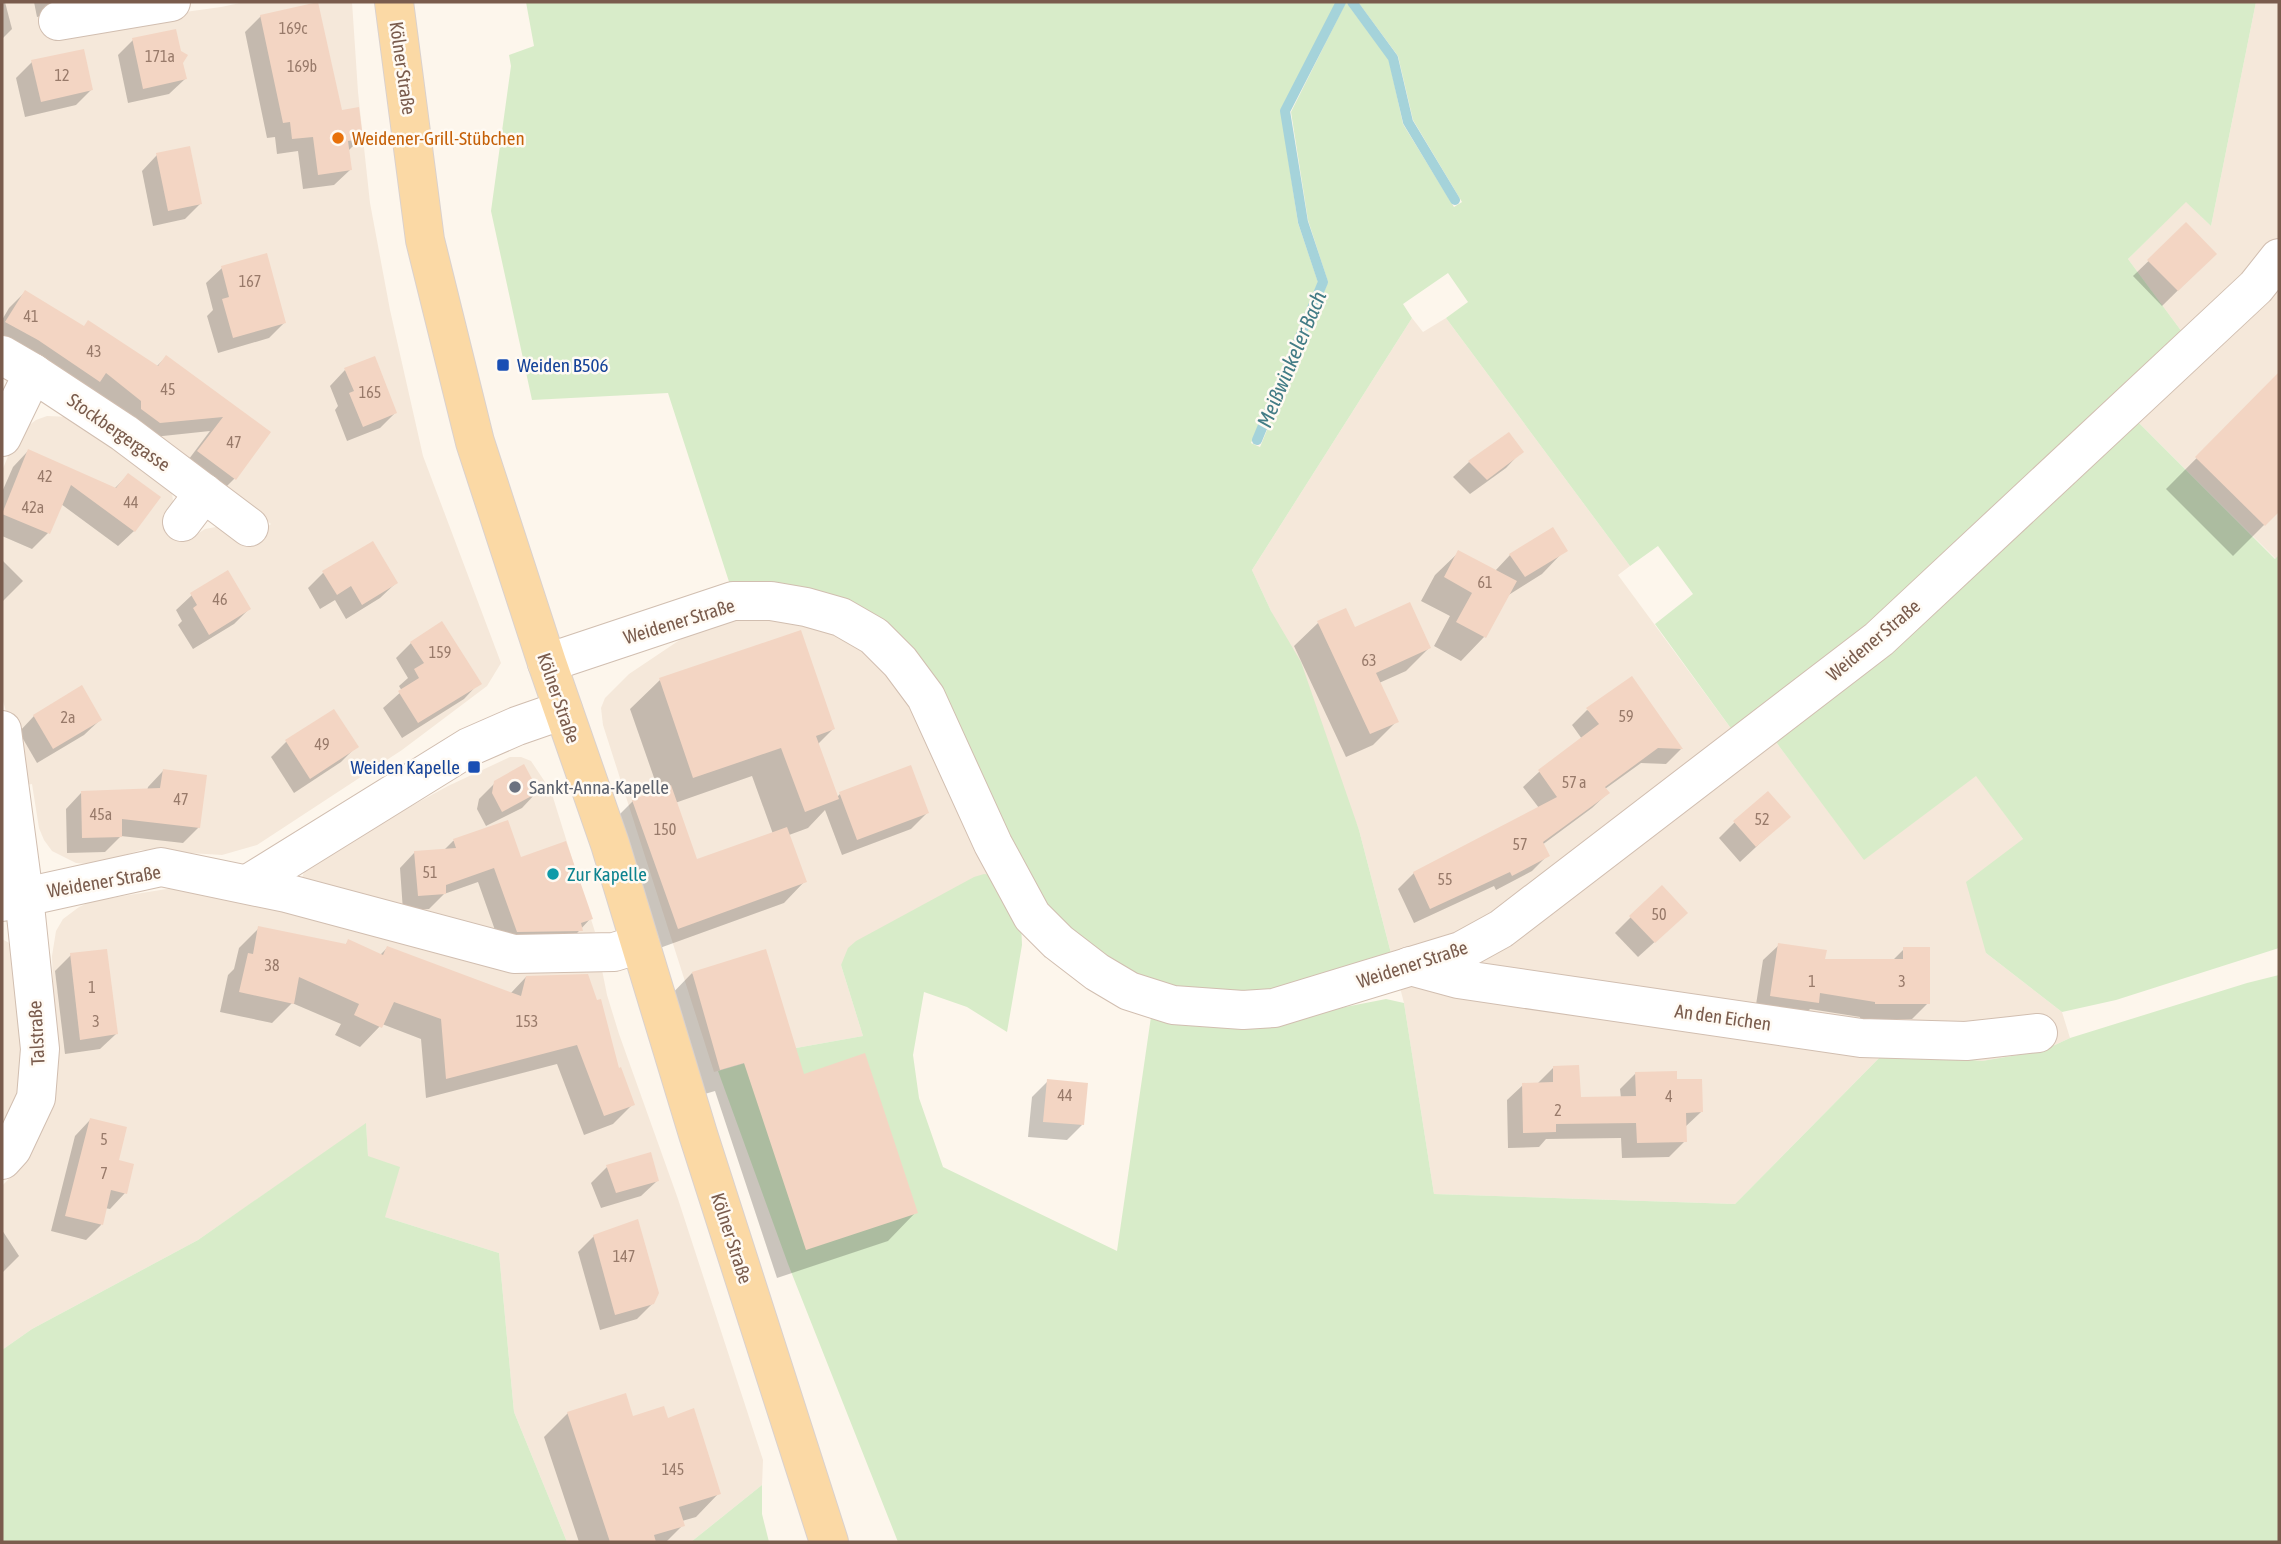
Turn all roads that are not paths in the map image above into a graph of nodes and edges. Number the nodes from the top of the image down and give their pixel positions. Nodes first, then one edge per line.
1 (171, 2) edge
2 (394, 2) edge
3 (58, 21) dead end
4 (2279, 258) edge
5 (18, 364) edge
6 (2, 437) edge
7 (249, 527) dead end
8 (547, 663) junction
9 (563, 710) junction
10 (2, 730) edge
11 (248, 884) junction
12 (13, 899) edge
13 (640, 944) junction
14 (1410, 966) junction
15 (2038, 1032) dead end
16 (2, 1160) edge
17 (829, 1542) edge

1 - 3 street
2 - 8 main road, Kölner Straße
4 - 14 street, Weidener Straße
5 - 6 street, Stockbergergasse
5 - 7 street, Stockbergergasse
8 - 9 main road, Kölner Straße
8 - 14 street, Weidener Straße
9 - 11 street
9 - 13 main road, Kölner Straße
10 - 12 street, Talstraße
11 - 12 street, Weidener Straße
11 - 13 street, Weidener Straße
12 - 16 street, Talstraße
13 - 17 main road, Kölner Straße
14 - 15 street, An den Eichen

